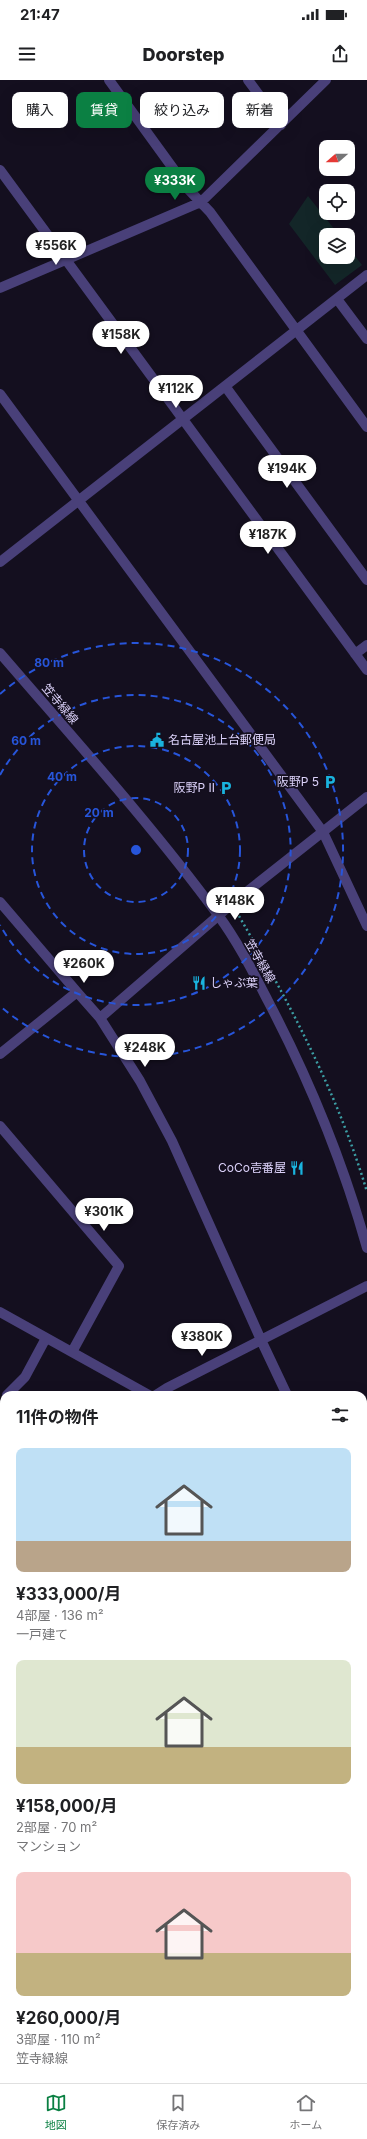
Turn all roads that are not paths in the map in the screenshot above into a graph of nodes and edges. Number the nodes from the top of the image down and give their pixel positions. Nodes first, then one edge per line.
1 (109, 80) edge
2 (248, 80) edge
3 (326, 80) edge
4 (257, 92) edge
5 (288, 118) edge
6 (278, 128) edge
7 (0, 170) edge
8 (201, 202) junction
9 (66, 261) junction
10 (367, 275) edge
11 (0, 288) edge
12 (337, 299) junction
13 (296, 330) junction
14 (367, 339) edge
15 (224, 386) junction
16 (0, 394) edge
17 (181, 419) junction
18 (367, 427) edge
19 (78, 501) junction
20 (0, 562) edge
21 (367, 580) edge
22 (367, 645) edge
23 (0, 653) edge
24 (355, 654) junction
25 (367, 670) edge
26 (367, 797) edge
27 (323, 832) junction
28 (0, 902) edge
29 (219, 916) junction
30 (367, 926) edge
31 (77, 992) junction
32 (100, 1018) junction
33 (0, 1054) edge
34 (0, 1126) edge
35 (367, 1248) edge
36 (367, 1286) edge
37 (0, 1312) edge
38 (46, 1338) junction
39 (261, 1340) junction
40 (72, 1352) junction
41 (12, 1391) edge
42 (141, 1391) edge
43 (162, 1391) edge
44 (285, 1391) edge

1 - 8 street
2 - 4 street
3 - 5 street
6 - 8 street
7 - 9 street
8 - 9 street
8 - 13 street
9 - 11 street
9 - 17 street
10 - 12 street
12 - 13 street
12 - 14 street
13 - 15 street
13 - 18 street
15 - 17 street
15 - 21 street
16 - 19 street
17 - 19 street
17 - 24 street
19 - 20 street
19 - 27 street
22 - 24 street
23 - 29 street, 笠寺緑線
24 - 25 street
26 - 27 street
27 - 29 street
27 - 30 street
28 - 31 street
29 - 32 street
29 - 35 street, 笠寺緑線
31 - 32 street
31 - 33 street
32 - 39 street
34 - 40 street
36 - 39 street
37 - 38 street
38 - 40 street
38 - 41 street
39 - 43 street
39 - 44 street
40 - 42 street

